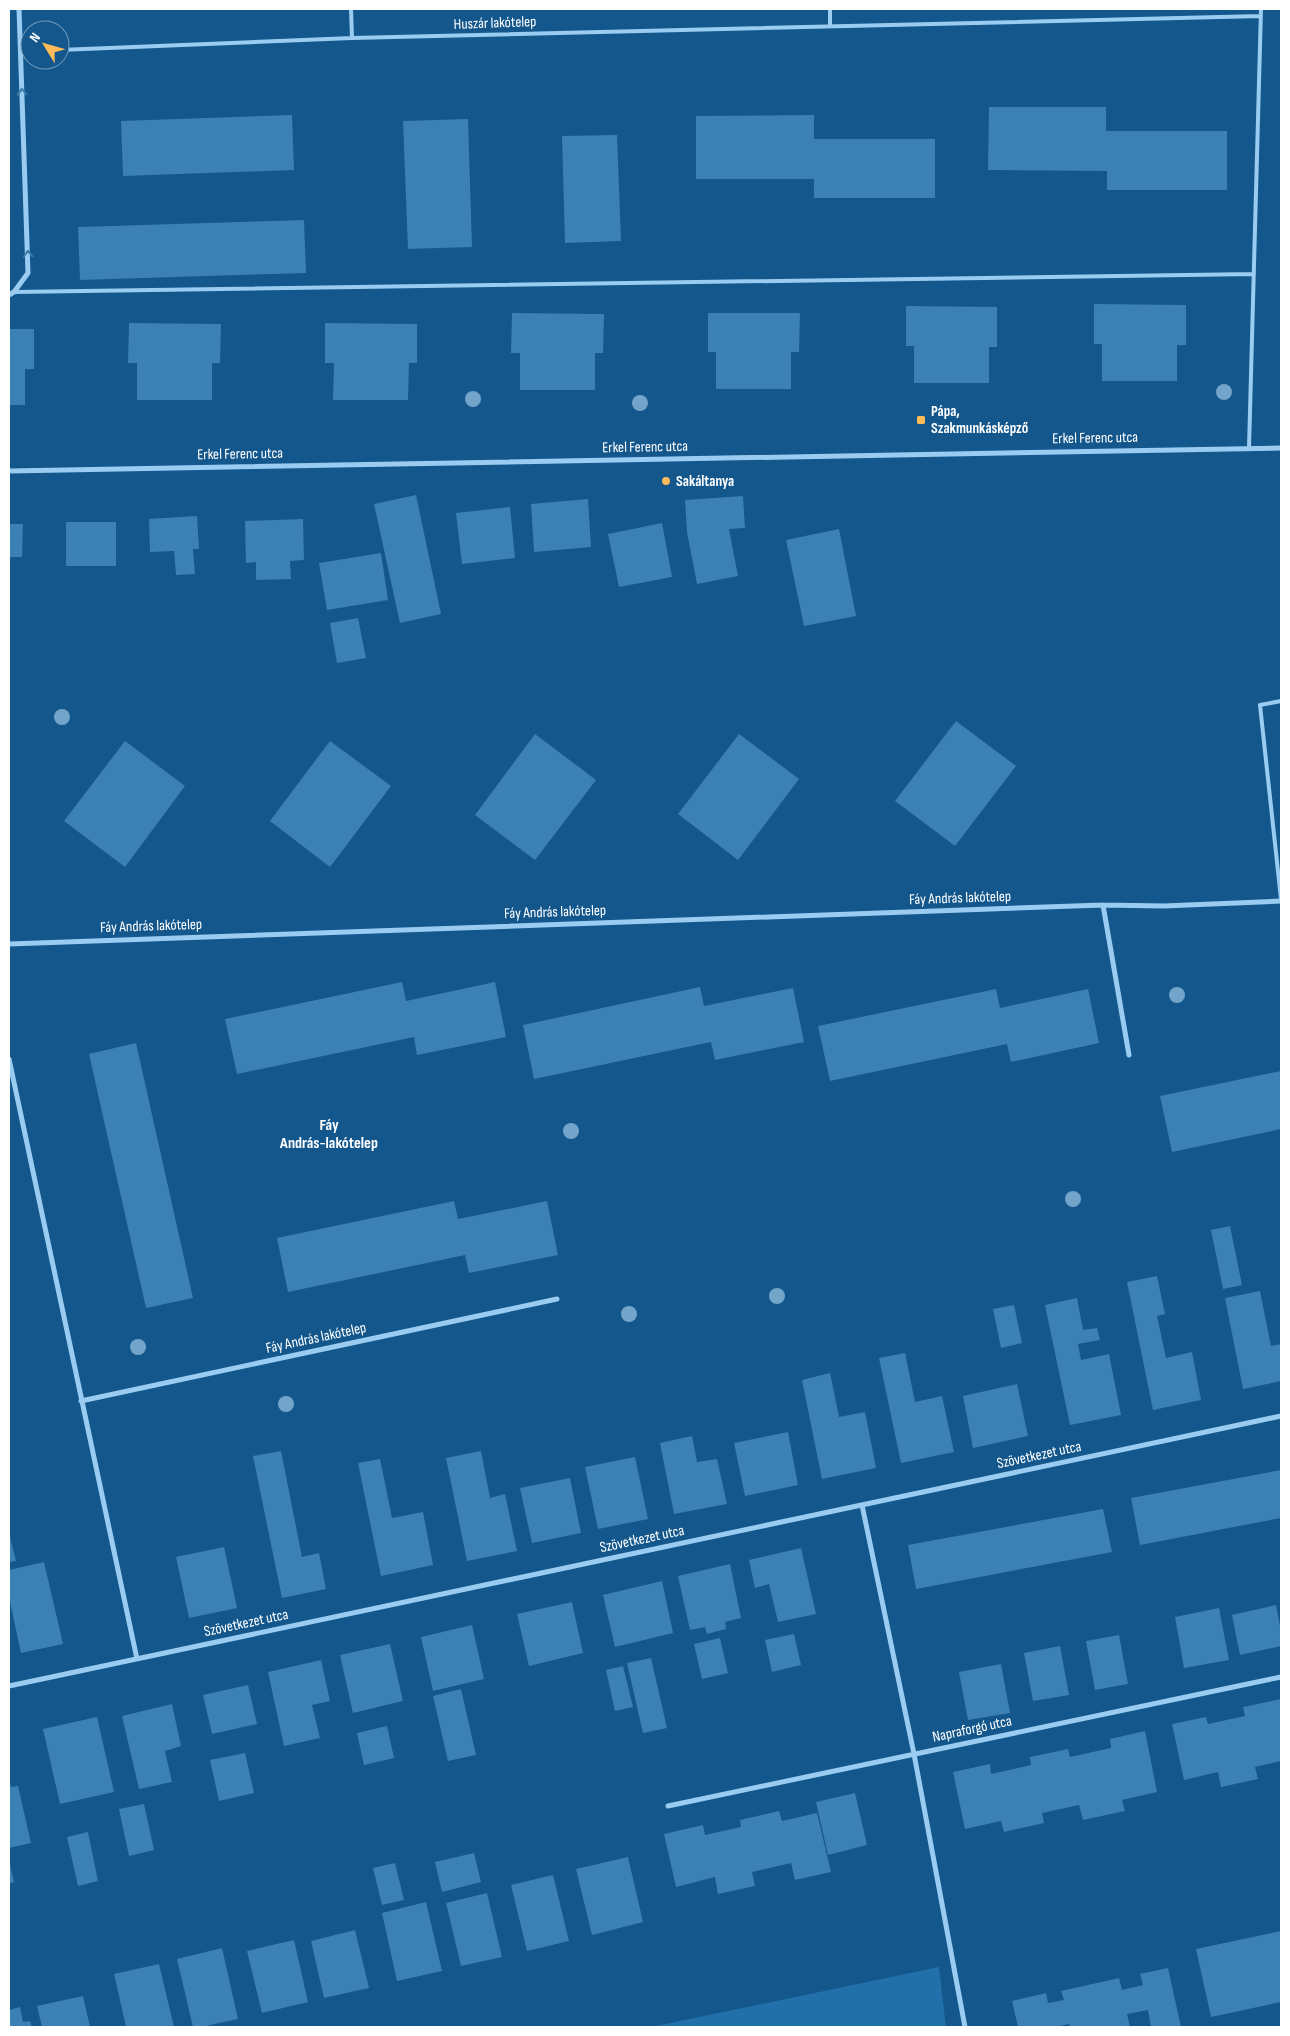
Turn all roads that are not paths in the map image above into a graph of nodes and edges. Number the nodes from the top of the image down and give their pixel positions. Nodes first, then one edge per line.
1 (19, 9) edge
2 (351, 9) edge
3 (830, 9) edge
4 (1261, 9) edge
5 (1261, 16) junction
6 (830, 26) junction
7 (20, 30) edge
8 (352, 38) junction
9 (70, 50) edge
10 (22, 70) edge
11 (1254, 274) junction
12 (11, 294) edge
13 (1249, 448) junction
14 (1281, 448) edge
15 (9, 471) edge
16 (1281, 701) edge
17 (1281, 900) edge
18 (1103, 905) junction
19 (9, 944) edge
20 (1128, 1055) dead end
21 (9, 1059) edge
22 (557, 1299) dead end
23 (81, 1401) junction
24 (1281, 1416) edge
25 (862, 1505) junction
26 (136, 1659) junction
27 (1281, 1676) edge
28 (9, 1686) edge
29 (914, 1754) junction
30 (668, 1806) dead end
31 (965, 2027) edge

1 - 7 street
2 - 8 lane
3 - 6 lane
4 - 5 lane
5 - 6 lane, Huszár lakótelep
5 - 11 lane
6 - 8 lane, Huszár lakótelep
8 - 9 lane, Huszár lakótelep
12 -> 10 street
11 - 12 lane
11 - 13 lane
13 - 14 street, Erkel Ferenc utca
13 - 15 street, Erkel Ferenc utca
16 - 17 lane
17 - 18 street, Fáy András lakótelep
18 - 19 street, Fáy András lakótelep
18 - 20 street
21 - 23 street
22 - 23 street, Fáy András lakótelep
23 - 26 street
24 - 25 street, Szövetkezet utca
25 - 26 street, Szövetkezet utca
25 - 29 street
26 - 28 street, Szövetkezet utca
27 - 29 street, Napraforgó utca
29 - 30 street, Napraforgó utca
29 - 31 street

